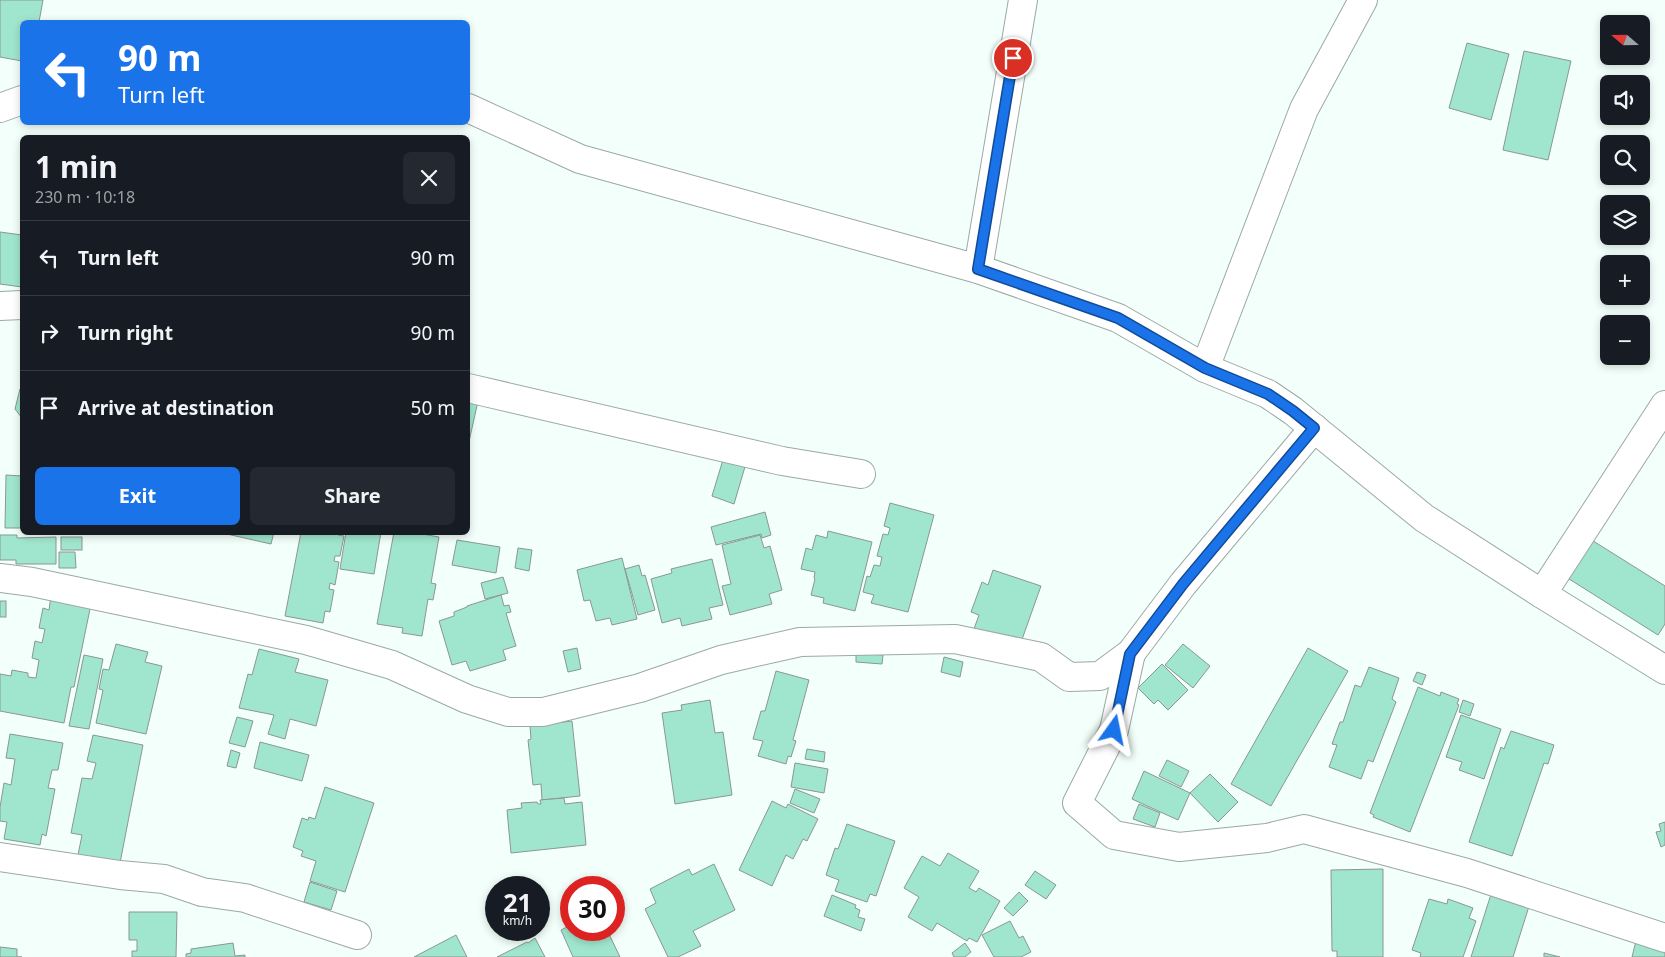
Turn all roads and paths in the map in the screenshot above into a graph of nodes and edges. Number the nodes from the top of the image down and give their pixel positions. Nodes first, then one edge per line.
1 (1023, 0) edge
2 (1363, 0) edge
3 (20, 101) edge
4 (0, 108) edge
5 (470, 109) edge
6 (978, 269) junction
7 (20, 305) edge
8 (0, 306) edge
9 (1205, 368) junction
10 (470, 388) edge
11 (1665, 405) edge
12 (1314, 428) junction
13 (861, 474) dead end
14 (0, 578) edge
15 (1542, 594) junction
16 (1130, 654) junction
17 (1665, 670) edge
18 (0, 856) edge
19 (357, 935) dead end
20 (1665, 938) edge

1 - 6 street
2 - 9 street
3 - 4 street
5 - 6 street
6 - 9 street
7 - 8 street
9 - 12 street
10 - 13 street
11 - 15 street
12 - 15 street
12 - 16 street
14 - 16 street
15 - 17 street
16 - 20 street
18 - 19 street

